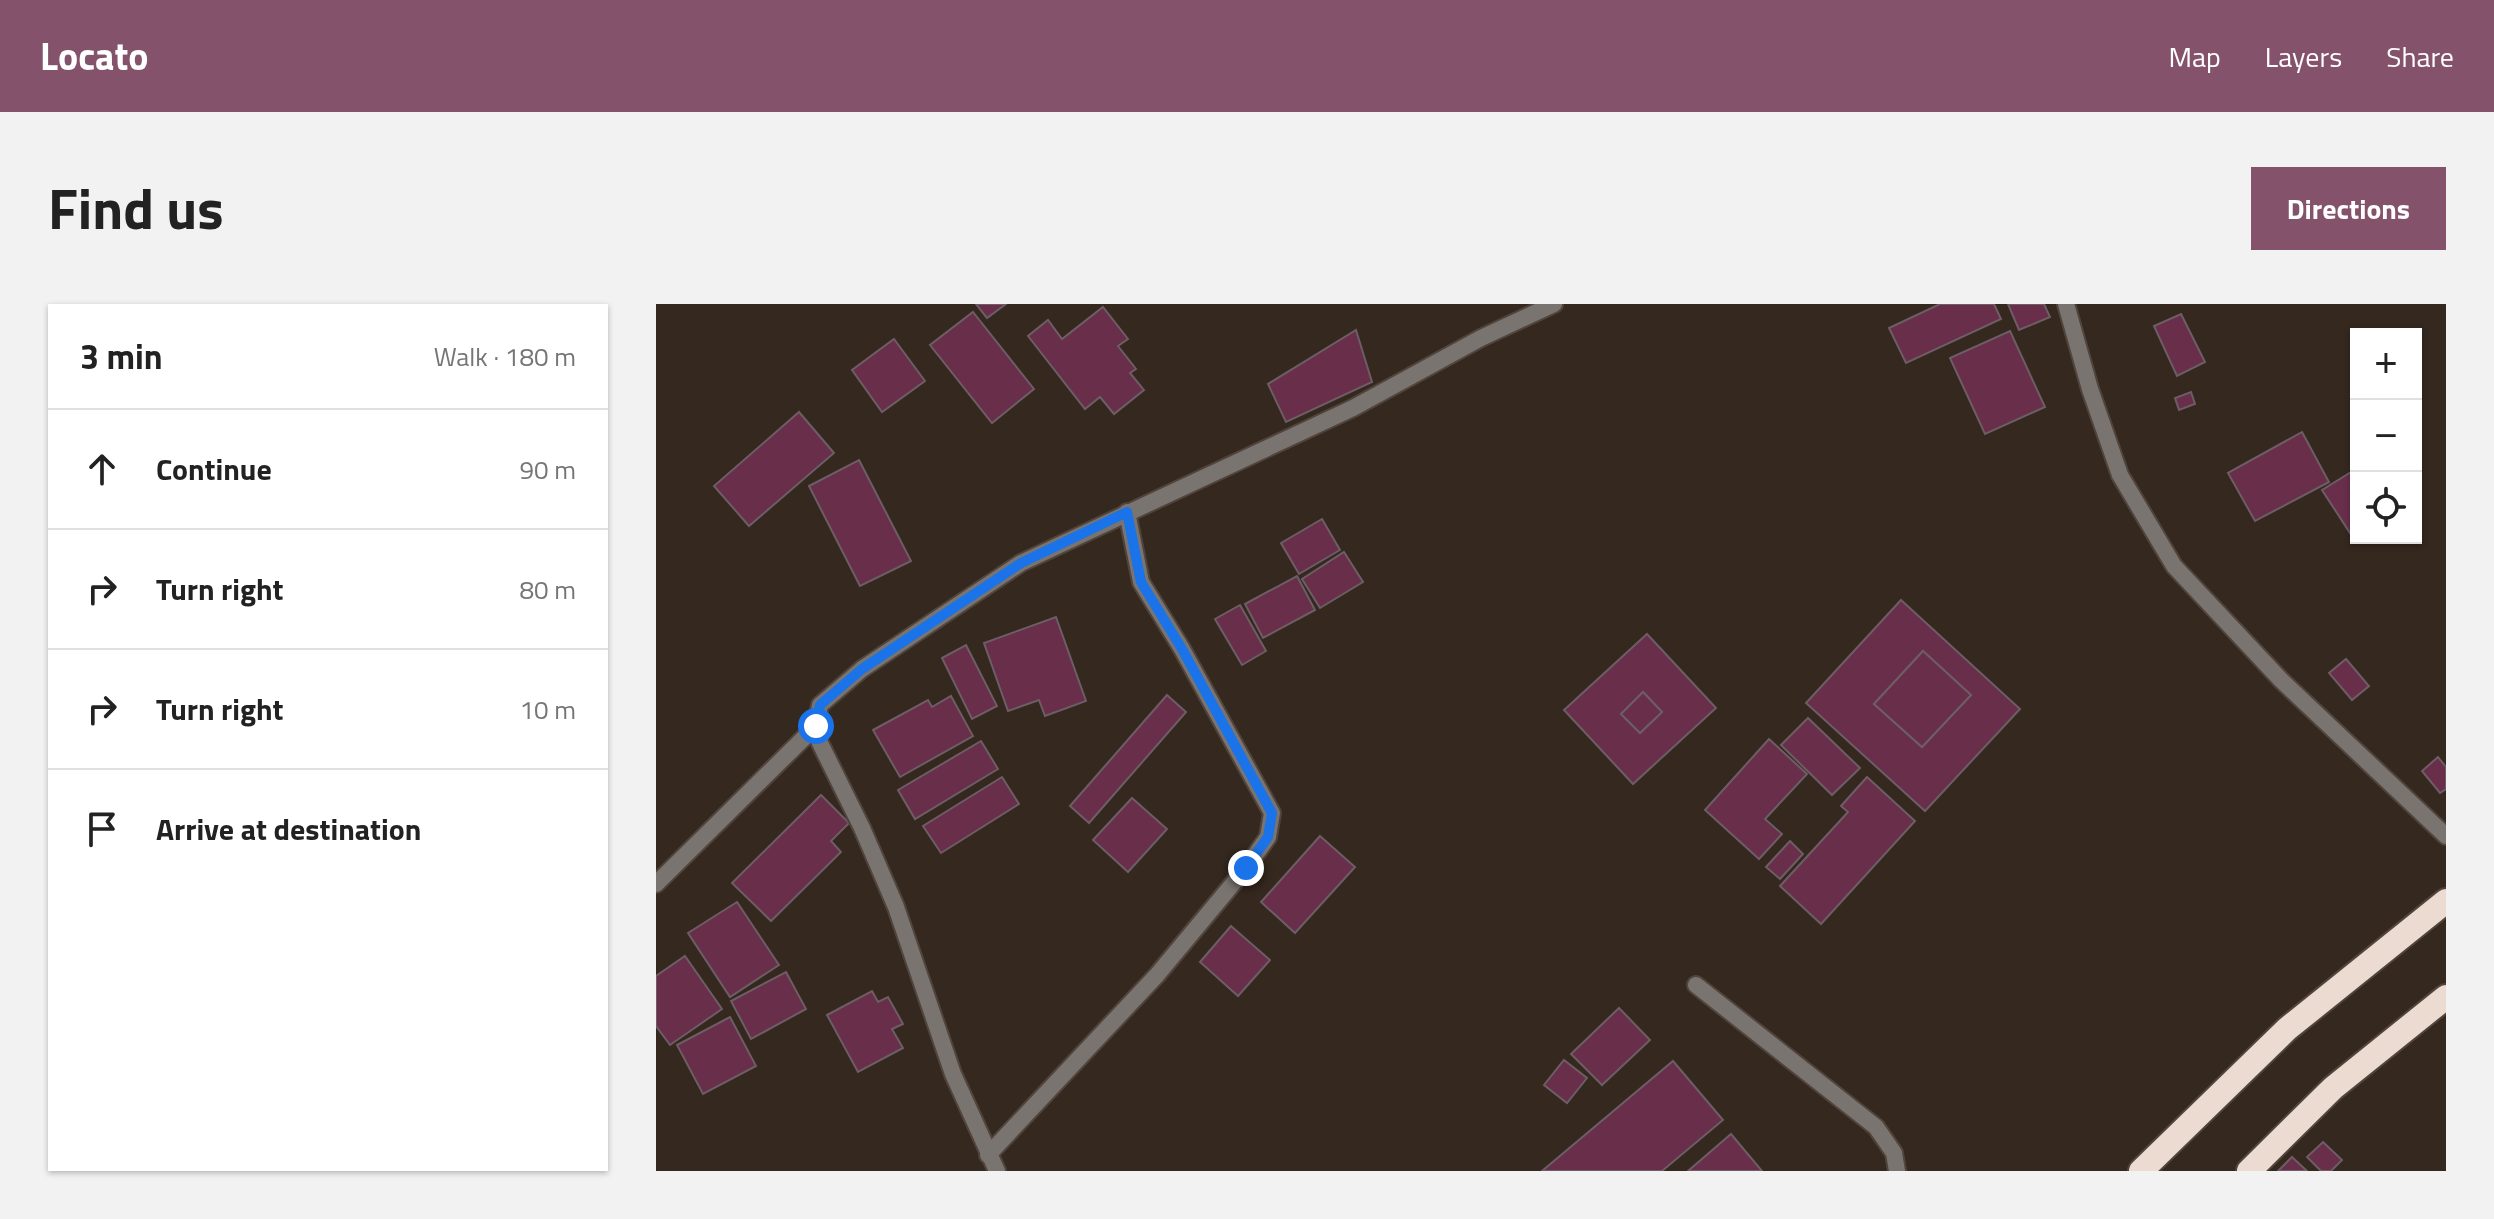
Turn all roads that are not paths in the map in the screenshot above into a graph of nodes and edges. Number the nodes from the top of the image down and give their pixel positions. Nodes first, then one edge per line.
1 (1554, 304) edge
2 (2066, 304) edge
3 (1127, 512) junction
4 (816, 726) junction
5 (2446, 836) edge
6 (656, 884) edge
7 (2446, 901) edge
8 (1696, 985) dead end
9 (2446, 997) edge
10 (988, 1155) junction
11 (997, 1171) edge
12 (1897, 1171) edge
13 (2141, 1171) edge
14 (2249, 1171) edge

1 - 3 street
2 - 5 street
3 - 4 street
3 - 10 street
4 - 6 street
4 - 10 street
7 - 13 highway
8 - 12 street
9 - 14 highway
10 - 11 street

